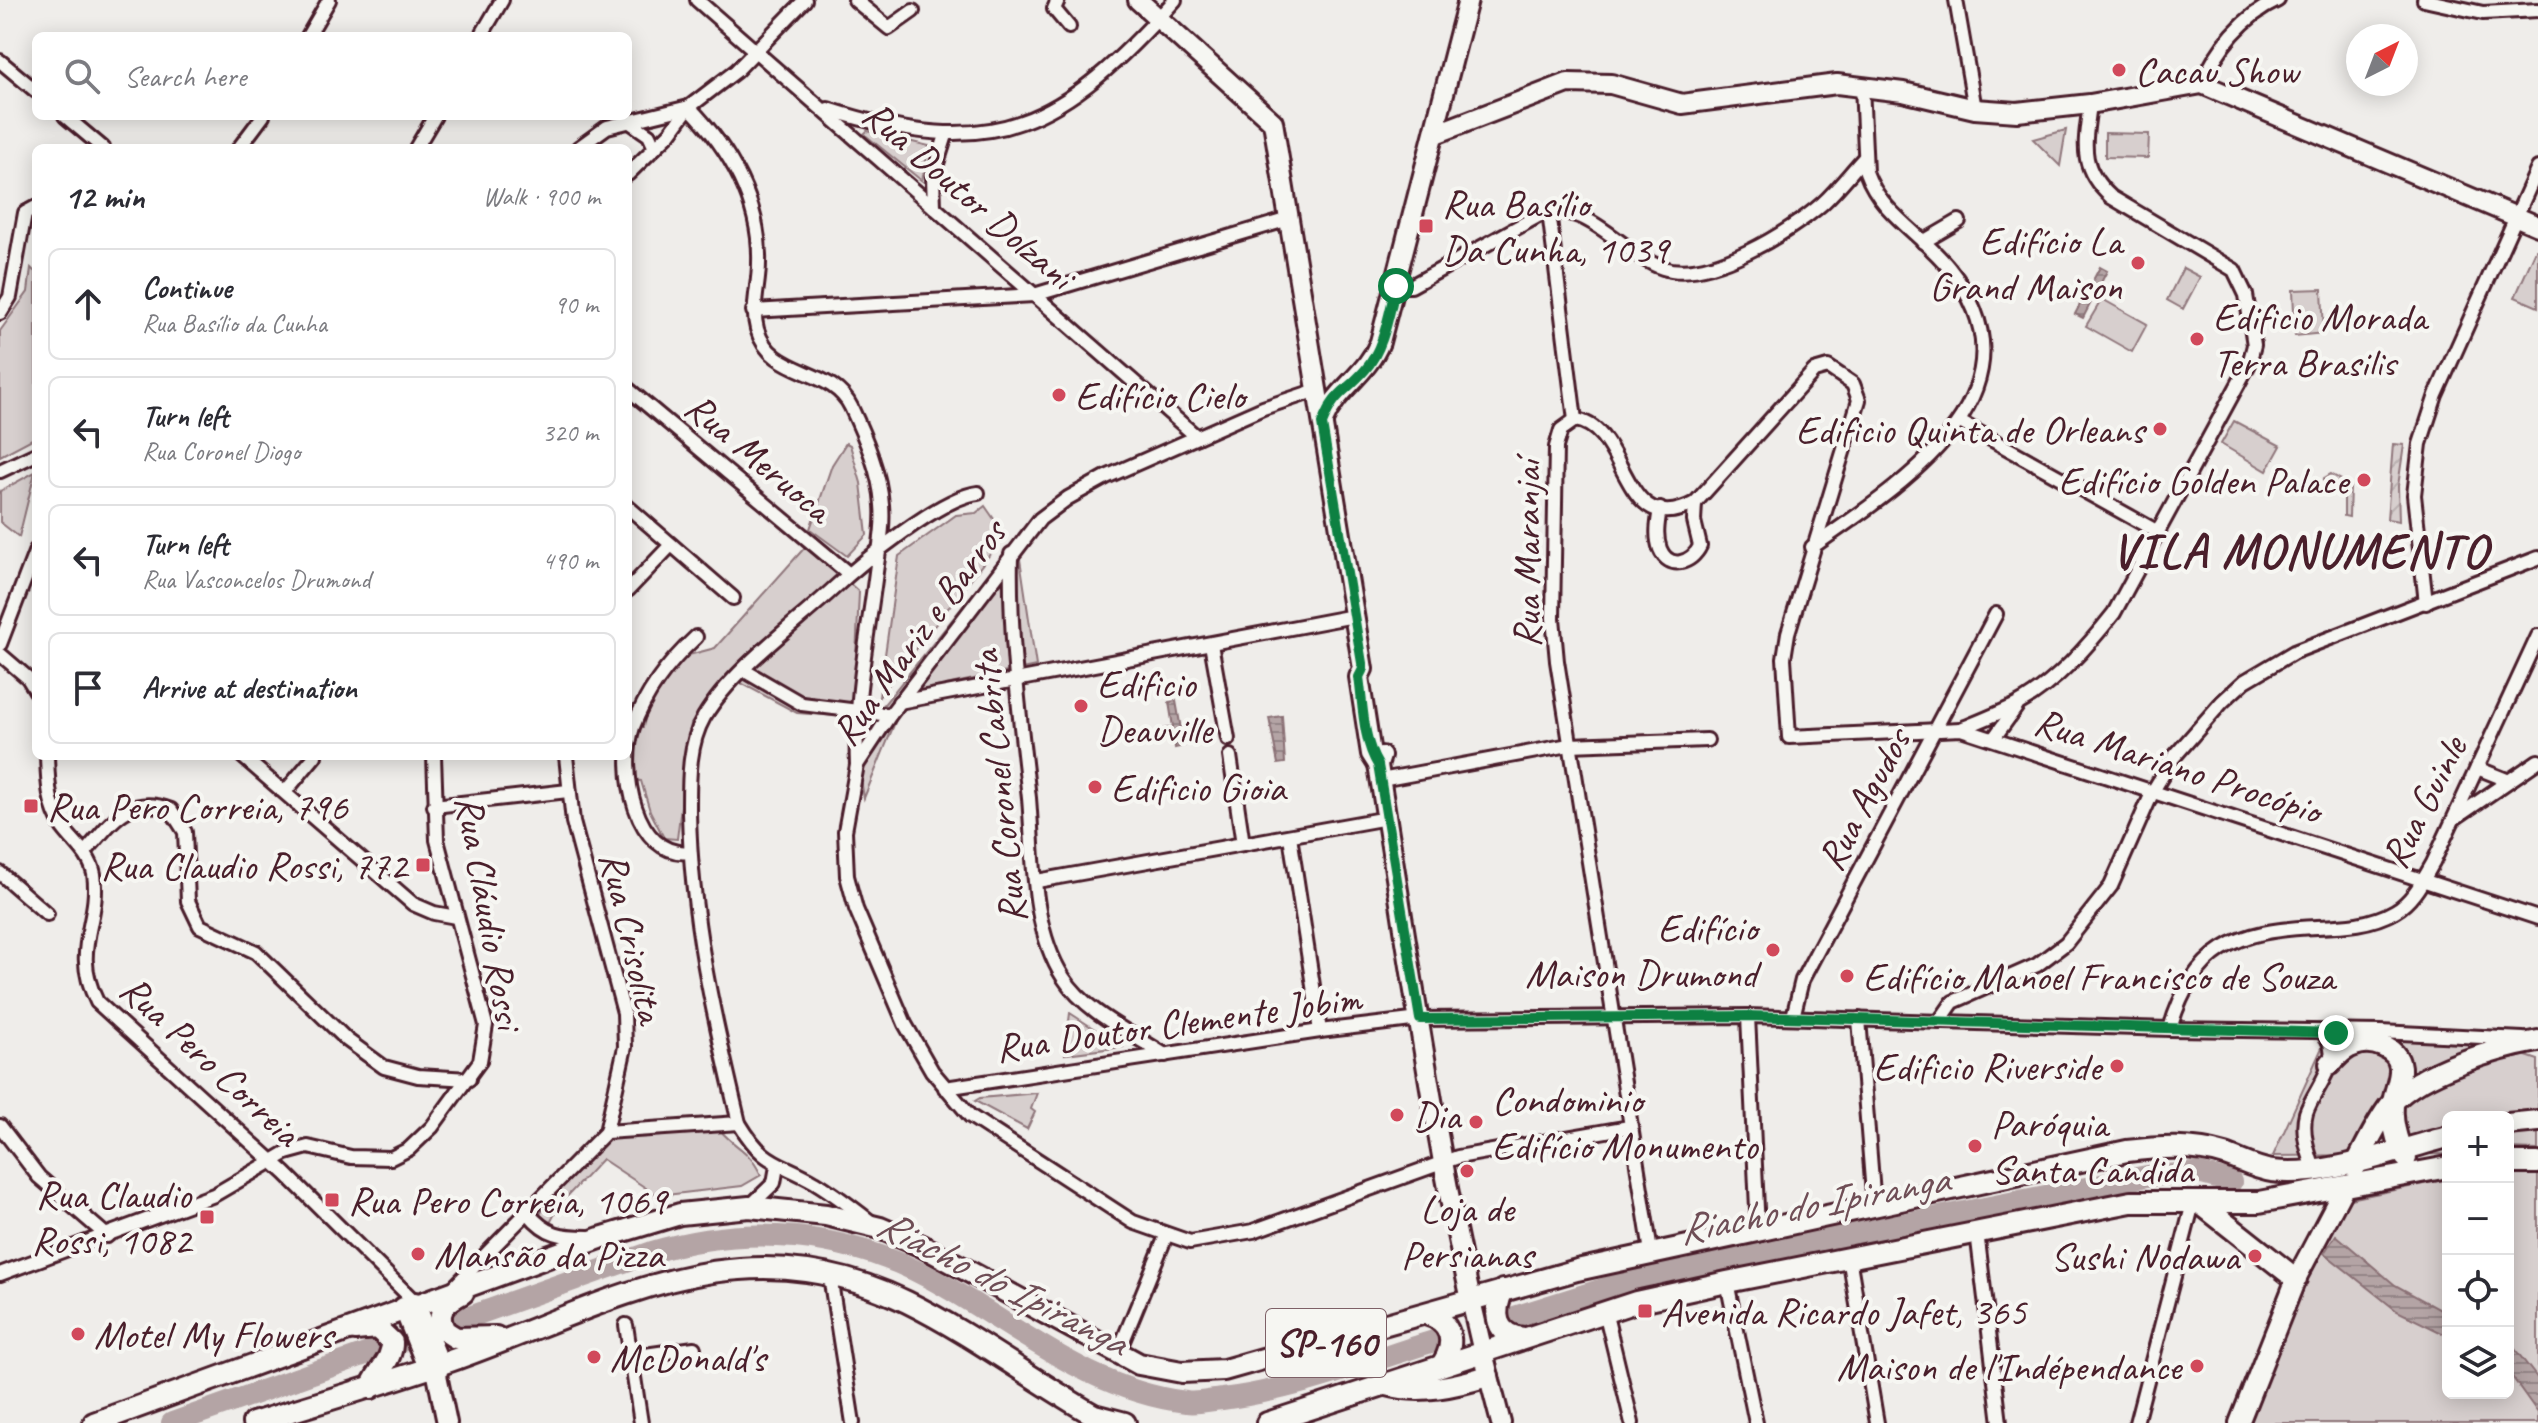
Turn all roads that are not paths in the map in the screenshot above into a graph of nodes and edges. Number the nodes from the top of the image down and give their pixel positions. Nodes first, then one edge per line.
1 (329, 0) edge
2 (502, 0) edge
3 (697, 0) edge
4 (805, 0) edge
5 (855, 0) edge
6 (1058, 0) edge
7 (1138, 0) edge
8 (1175, 0) edge
9 (1468, 0) edge
10 (1956, 0) edge
11 (2278, 0) edge
12 (2424, 0) edge
13 (2538, 10) edge
14 (913, 11) dead end
15 (1159, 18) junction
16 (1069, 27) dead end
17 (310, 32) edge
18 (483, 32) edge
19 (755, 50) junction
20 (0, 61) edge
21 (2202, 84) junction
22 (1862, 85) junction
23 (32, 88) edge
24 (2090, 104) junction
25 (821, 106) junction
26 (689, 107) junction
27 (1975, 109) junction
28 (70, 120) edge
29 (260, 120) edge
30 (433, 120) edge
31 (630, 122) junction
32 (1435, 134) junction
33 (946, 135) junction
34 (98, 144) edge
35 (242, 144) edge
36 (418, 144) edge
37 (583, 144) edge
38 (655, 148) junction
39 (1865, 157) junction
40 (2538, 168) edge
41 (632, 170) edge
42 (934, 207) junction
43 (32, 209) edge
44 (1549, 212) junction
45 (2516, 217) junction
46 (1289, 219) junction
47 (1959, 221) dead end
48 (2538, 226) edge
49 (1923, 242) junction
50 (1396, 286) junction
51 (1034, 295) junction
52 (753, 311) junction
53 (0, 313) edge
54 (1358, 377) junction
55 (1317, 390) junction
56 (632, 392) edge
57 (1575, 420) junction
58 (1960, 422) junction
59 (1322, 424) junction
60 (1197, 437) junction
61 (32, 456) edge
62 (0, 471) edge
63 (978, 493) dead end
64 (1695, 503) junction
65 (1660, 509) junction
66 (632, 511) edge
67 (2158, 532) junction
68 (671, 545) junction
69 (1812, 547) junction
70 (878, 554) junction
71 (1011, 554) junction
72 (2538, 558) edge
73 (32, 560) edge
74 (849, 574) junction
75 (632, 581) edge
76 (733, 598) dead end
77 (2426, 603) junction
78 (1996, 614) dead end
79 (1354, 616) junction
80 (2538, 636) edge
81 (696, 637) dead end
82 (0, 644) edge
83 (1211, 644) junction
84 (0, 654) edge
85 (745, 671) junction
86 (1017, 680) junction
87 (32, 684) edge
88 (899, 702) junction
89 (2019, 703) junction
90 (859, 712) junction
91 (890, 715) junction
92 (1937, 729) junction
93 (1961, 729) junction
94 (632, 730) edge
95 (1994, 738) junction
96 (1228, 739) dead end
97 (1707, 740) dead end
98 (1569, 745) junction
99 (1230, 756) dead end
100 (47, 760) edge
101 (247, 760) edge
102 (312, 760) edge
103 (434, 760) edge
104 (566, 760) edge
105 (628, 760) edge
106 (2538, 761) edge
107 (857, 765) junction
108 (2477, 768) junction
109 (1380, 773) junction
110 (2507, 780) junction
111 (568, 791) junction
112 (2153, 791) junction
113 (285, 792) junction
114 (434, 806) junction
115 (1387, 818) junction
116 (2453, 820) junction
117 (1290, 836) junction
118 (1243, 844) junction
119 (85, 852) junction
120 (690, 852) junction
121 (0, 873) edge
122 (2423, 879) junction
123 (1037, 881) junction
124 (47, 914) dead end
125 (456, 917) junction
126 (2538, 918) edge
127 (1748, 1016) junction
128 (1793, 1017) junction
129 (1611, 1018) junction
130 (1420, 1019) junction
131 (1859, 1019) junction
132 (1939, 1022) junction
133 (2170, 1029) junction
134 (1320, 1031) junction
135 (2323, 1033) junction
136 (2538, 1041) edge
137 (1165, 1055) junction
138 (2330, 1064) junction
139 (469, 1079) junction
140 (945, 1088) junction
141 (2393, 1102) junction
142 (2538, 1121) edge
143 (739, 1123) junction
144 (2514, 1123) edge
145 (0, 1126) edge
146 (1629, 1127) junction
147 (606, 1132) junction
148 (2442, 1138) edge
149 (2400, 1149) junction
150 (2358, 1161) junction
151 (272, 1162) junction
152 (2514, 1163) edge
153 (2538, 1163) edge
154 (1444, 1164) junction
155 (777, 1166) junction
156 (2442, 1168) edge
157 (2314, 1169) junction
158 (2415, 1172) junction
159 (2344, 1188) junction
160 (2197, 1204) junction
161 (1874, 1206) junction
162 (749, 1207) junction
163 (529, 1214) junction
164 (880, 1228) junction
165 (1758, 1230) junction
166 (1977, 1232) junction
167 (107, 1236) junction
168 (1166, 1236) junction
169 (600, 1238) junction
170 (1651, 1252) junction
171 (1849, 1257) junction
172 (0, 1274) edge
173 (830, 1276) junction
174 (2296, 1279) junction
175 (1727, 1282) junction
176 (1503, 1290) junction
177 (449, 1296) junction
178 (410, 1307) junction
179 (1471, 1307) junction
180 (1605, 1311) junction
181 (1426, 1314) junction
182 (626, 1325) dead end
183 (341, 1332) junction
184 (509, 1337) junction
185 (1524, 1338) junction
186 (694, 1348) dead end
187 (1481, 1351) junction
188 (1118, 1353) junction
189 (631, 1357) junction
190 (1443, 1363) junction
191 (434, 1364) junction
192 (1488, 1376) junction
193 (1387, 1385) junction
194 (371, 1388) junction
195 (1322, 1414) edge
196 (1093, 1419) edge
197 (2001, 1422) edge
198 (94, 1423) edge
199 (253, 1423) edge
200 (447, 1423) edge
201 (641, 1423) edge
202 (853, 1423) edge
203 (1125, 1423) edge
204 (1267, 1423) edge
205 (1501, 1423) edge
206 (1632, 1423) edge
207 (1756, 1423) edge
208 (1877, 1423) edge
209 (2136, 1423) edge
210 (2239, 1423) edge

1 - 17 street
2 - 18 street
3 - 19 street, Rua Doutor Dolzani
4 - 19 street
5 - 14 street
6 - 16 street
7 - 15 street
8 - 15 street
9 - 32 street
10 - 27 street
11 - 21 street
12 - 13 street
15 - 33 street
15 - 46 street
19 - 25 street, Rua Doutor Dolzani
19 - 26 street
20 - 23 street
21 - 24 street
21 - 45 street
22 - 27 street
22 - 32 street
22 - 39 street
24 - 27 street
24 - 67 street
25 - 33 street
25 - 42 street, Rua Doutor Dolzani
26 - 31 street
26 - 38 street
26 - 52 street
28 - 34 street
29 - 35 street
30 - 36 street
31 - 37 street
31 - 38 street
32 - 50 street
33 - 42 street
38 - 41 street
39 - 44 street
39 - 49 street
40 - 45 street
42 - 51 street, Rua Doutor Dolzani
43 - 53 street
44 - 50 street
44 - 57 street
45 - 48 street
45 - 77 street
46 - 51 street
46 - 55 street
47 - 49 street
49 - 58 street
50 - 54 street
51 - 52 street
51 - 60 street, Rua Doutor Dolzani
52 - 70 street
54 - 55 street
54 - 59 street
55 - 59 street
55 - 60 street, Rua Mariz e Barros
56 - 74 street, Rua Meruoca
57 - 65 street, Rua Maranjaí
57 - 98 street, Rua Maranjaí
58 - 67 street
58 - 69 street
59 - 79 street
60 - 71 street, Rua Mariz e Barros
61 - 62 street
63 - 70 street
64 - 65 street
64 - 65 street
64 - 69 street
66 - 68 street
67 - 89 street
68 - 75 street
68 - 76 street
69 - 92 street, Rua Mariano Procópio
70 - 74 street
70 - 90 street
71 - 86 street, Rua Coronel Cabrita
71 - 88 street, Rua Mariz e Barros
72 - 77 street
73 - 82 street
74 - 85 street
77 - 112 street
78 - 92 street, Rua Agudos
79 - 83 street
79 - 109 street
80 - 108 street, Rua Guinle
81 - 94 street
83 - 86 street
83 - 96 street
84 - 87 street
85 - 90 street
85 - 120 street
86 - 88 street
86 - 123 street, Rua Coronel Cabrita
88 - 91 street, Rua Mariz e Barros
89 - 93 street
89 - 95 street
90 - 91 street
90 - 107 street
91 - 107 street, Rua Mariz e Barros
92 - 93 street, Rua Mariano Procópio
92 - 128 street, Rua Agudos
93 - 95 street, Rua Mariano Procópio
95 - 112 street, Rua Mariano Procópio
97 - 98 street
98 - 109 street
98 - 129 street, Rua Maranjaí
99 - 118 street
100 - 119 street, Rua Pero Correia
101 - 113 street
102 - 113 street
103 - 114 street, Rua Cláudio Rossi
104 - 111 street, Rua Crisolita
105 - 120 street
106 - 110 street
107 - 140 street, Rua Mariz e Barros
108 - 110 street
108 - 116 street, Rua Guinle
109 - 115 street
110 - 116 street
111 - 114 street
111 - 147 street, Rua Crisolita
112 - 122 street, Rua Mariano Procópio
112 - 132 street
113 - 125 street
114 - 125 street, Rua Cláudio Rossi
115 - 117 street
115 - 130 street
116 - 122 street, Rua Guinle
117 - 118 street
117 - 134 street
118 - 123 street
119 - 139 street
119 - 151 street, Rua Pero Correia
120 - 143 street
121 - 124 street
122 - 126 street, Rua Mariano Procópio
122 - 133 street, Rua Guinle
123 - 137 street, Rua Coronel Cabrita
125 - 139 street, Rua Cláudio Rossi
127 - 128 street, Rua Doutor Clemente Jobim
127 - 129 street, Rua Doutor Clemente Jobim
127 - 165 street
128 - 131 street, Rua Doutor Clemente Jobim
129 - 130 street, Rua Doutor Clemente Jobim
129 - 146 street, Rua Maranjaí
130 - 134 street, Rua Doutor Clemente Jobim
130 - 154 street
131 - 132 street, Rua Doutor Clemente Jobim
131 - 161 street
132 - 133 street, Rua Doutor Clemente Jobim
133 - 135 street, Rua Doutor Clemente Jobim
134 - 137 street, Rua Doutor Clemente Jobim
135 - 136 street, Rua Doutor Clemente Jobim
135 - 138 street
136 - 141 main road
137 - 140 street, Rua Doutor Clemente Jobim
138 - 141 main road
138 - 157 street
139 - 151 street, Rua Cláudio Rossi
140 - 168 street, Rua Mariz e Barros
141 - 149 main road
141 - 150 main road
142 - 144 main road
143 - 147 street
143 - 155 street
145 - 167 street
146 - 154 street
146 - 170 street, Rua Maranjaí
147 - 163 street
148 - 149 main road, SP-160
149 - 150 main road, SP-160
149 - 158 main road
150 - 157 main road, SP-160
150 - 159 main road
151 - 167 street, Rua Cláudio Rossi
151 - 178 street, Rua Pero Correia
152 - 153 main road
154 - 168 street
154 - 179 street
155 - 162 street
155 - 164 street
156 - 158 main road, SP-160
157 - 161 main road, SP-160
158 - 159 main road, SP-160
159 - 160 main road, SP-160
159 - 174 street
160 - 166 main road, SP-160
160 - 174 main road
160 - 209 street
161 - 165 main road, SP-160
162 - 164 main road, SP-160
162 - 169 main road
163 - 169 street
163 - 177 street
164 - 188 main road, SP-160
165 - 170 main road, SP-160
166 - 171 main road, SP-160
166 - 197 street
167 - 172 street, Rua Cláudio Rossi
168 - 188 street
169 - 177 main road
170 - 176 main road, SP-160
171 - 175 main road, SP-160
171 - 208 street
173 - 184 main road
173 - 196 main road
173 - 202 street
174 - 210 street
175 - 180 main road, SP-160
175 - 207 street
176 - 179 main road, SP-160
176 - 185 main road
177 - 178 main road
177 - 184 main road
178 - 183 main road
178 - 191 street
179 - 181 main road, SP-160
179 - 187 street
180 - 185 main road, SP-160
180 - 206 street
181 - 188 main road, SP-160
181 - 190 main road
182 - 189 street
183 - 194 main road
183 - 198 main road
184 - 191 main road
185 - 187 main road, SP-160
186 - 189 street
187 - 190 main road, SP-160
187 - 192 street
189 - 201 street
190 - 193 main road, SP-160
191 - 194 main road
191 - 200 street
192 - 193 main road
192 - 205 street
193 - 195 main road, SP-160
194 - 199 main road
195 - 204 main road, SP-160
196 - 203 main road

